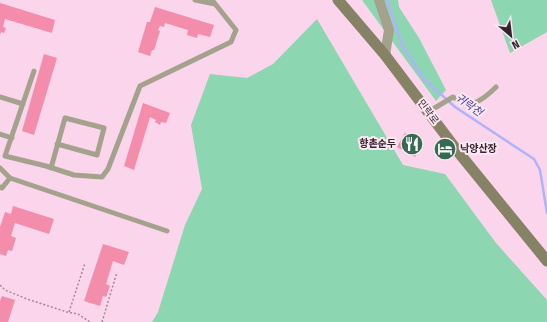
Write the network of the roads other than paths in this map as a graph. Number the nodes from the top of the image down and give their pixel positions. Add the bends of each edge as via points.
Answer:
1 (195, 0) edge
2 (338, 0) edge
3 (379, 0) edge
4 (213, 2) edge
5 (385, 55) junction
6 (34, 71) dead end
7 (496, 87) dead end
8 (0, 98) edge
9 (23, 104) junction
10 (428, 112) junction
11 (0, 134) edge
12 (12, 138) junction
13 (57, 144) junction
14 (0, 168) edge
15 (51, 168) junction
16 (10, 178) junction
17 (0, 187) edge
18 (167, 231) dead end
19 (547, 261) edge

1 - 4 lane
2 - 5 main road, 민락로
3 - 5 street via 389,30
4 - 15 lane via 236,30 231,42 140,86 108,170 102,177 74,175
5 - 10 main road, 민락로
6 - 9 lane
7 - 10 lane via 474,102 467,104 453,97
8 - 9 lane
9 - 12 lane
10 - 19 main road, 민락로
11 - 12 lane
12 - 15 lane via 5,156
13 - 13 lane via 65,118 104,128 97,155
13 - 15 lane
14 - 16 lane
16 - 17 lane via 2,188
16 - 18 lane

